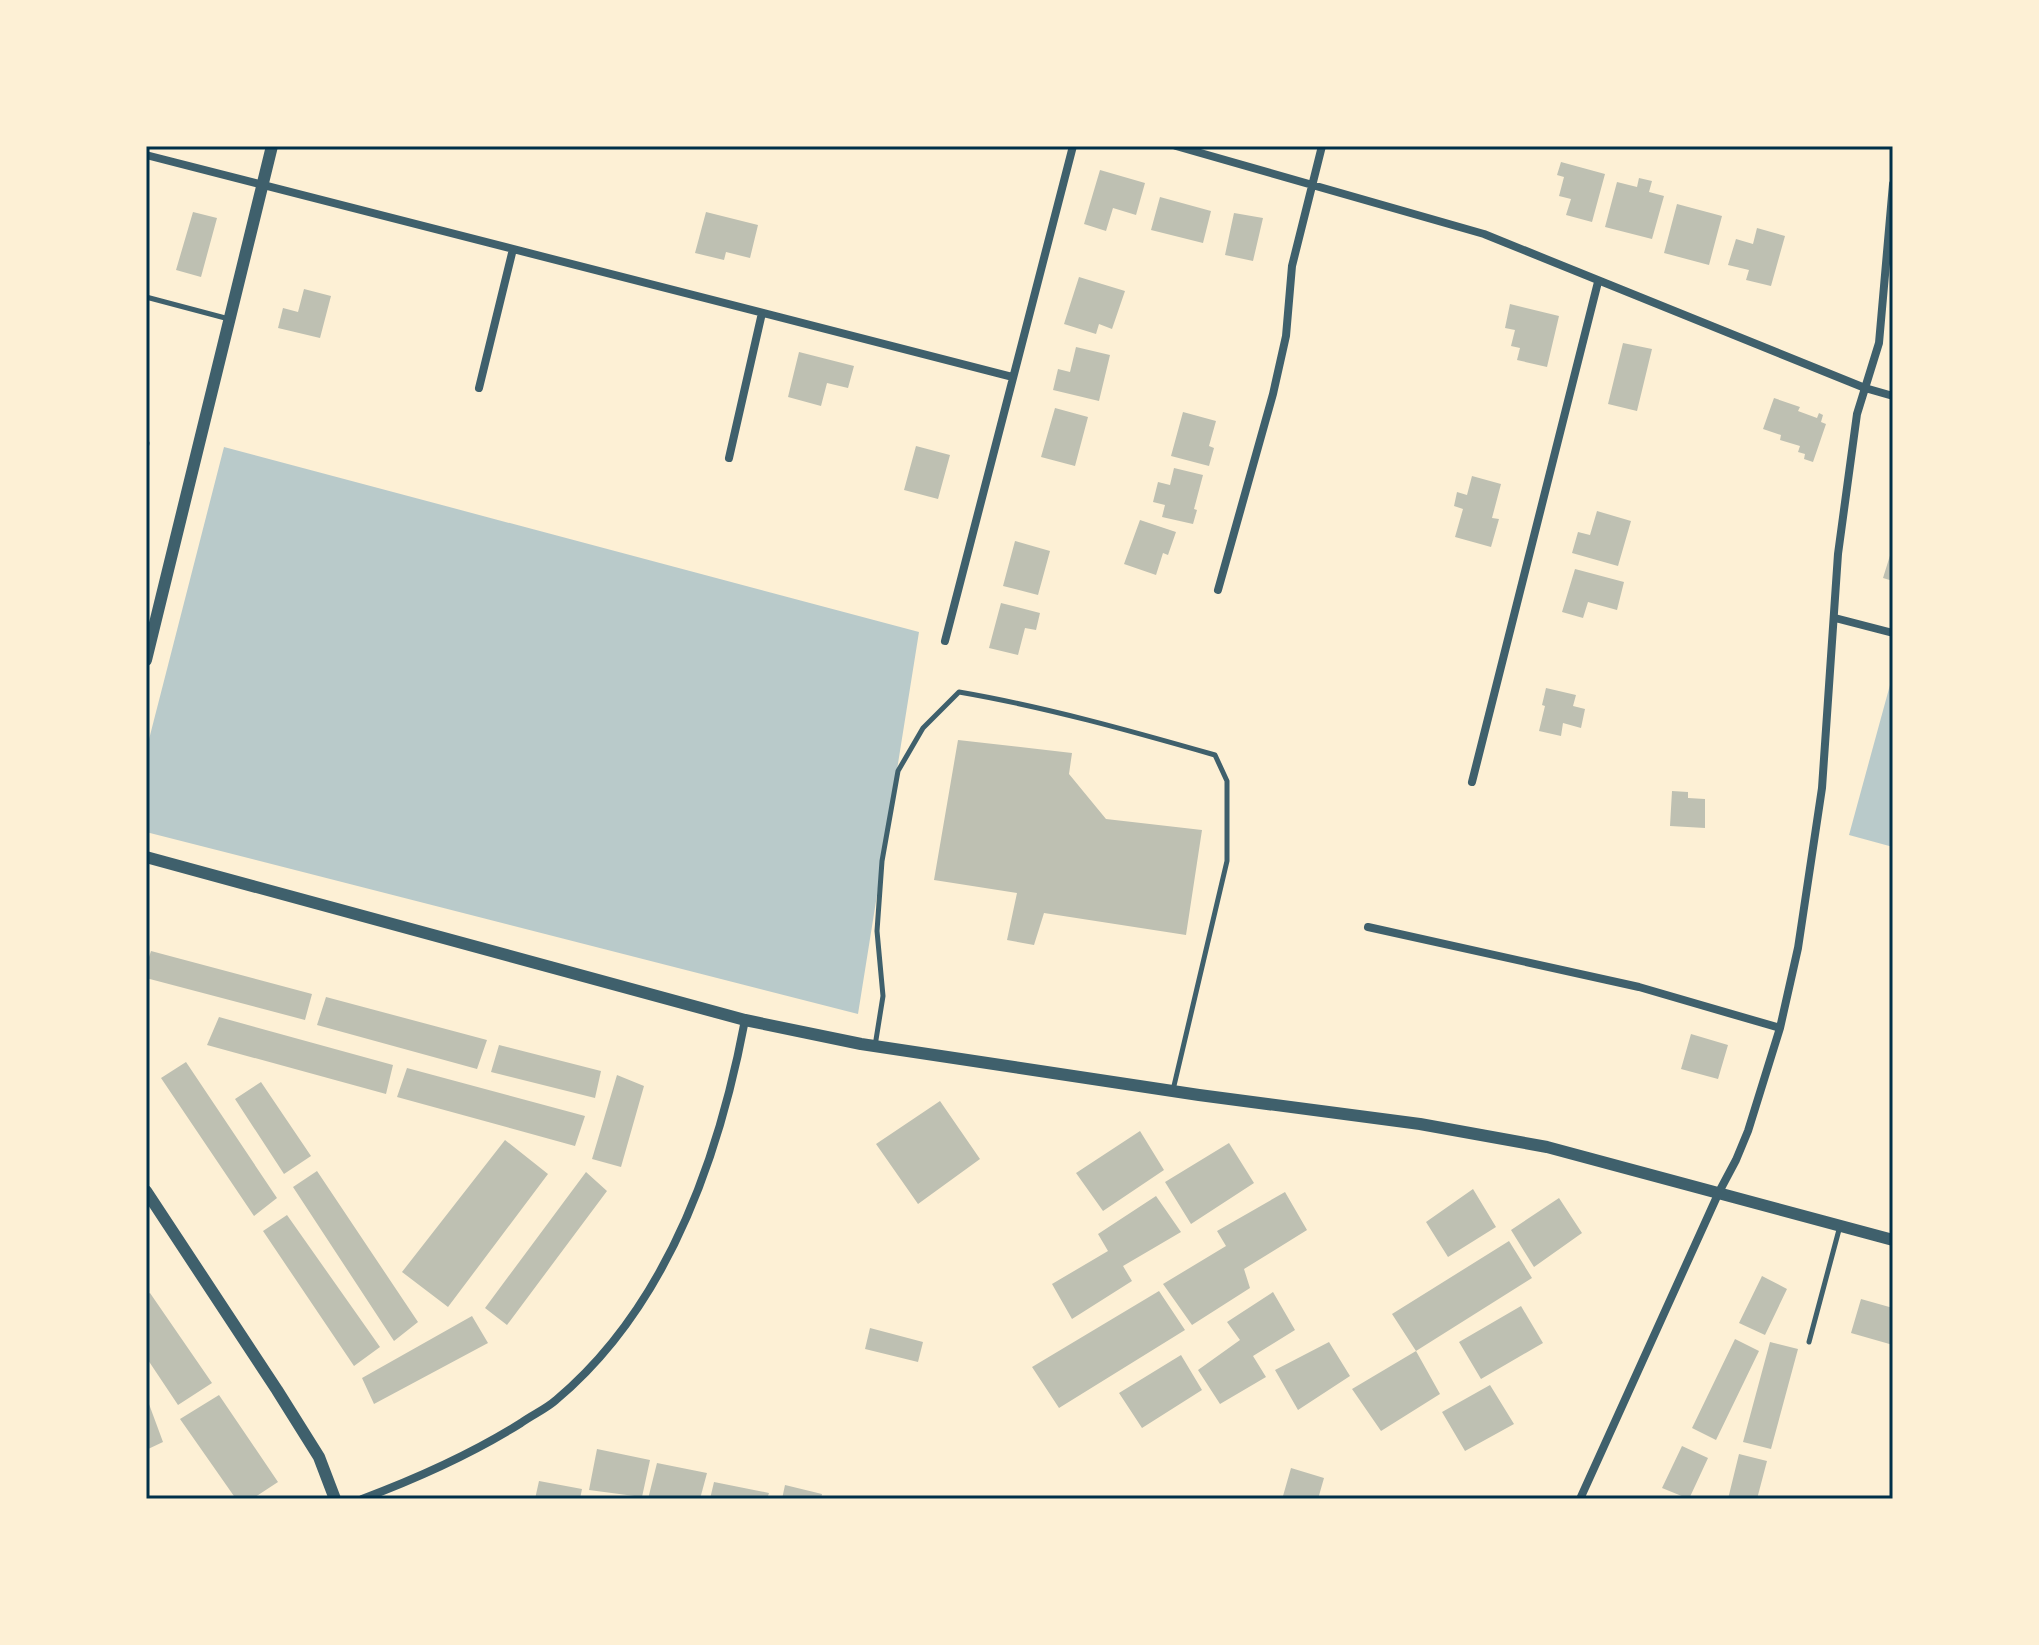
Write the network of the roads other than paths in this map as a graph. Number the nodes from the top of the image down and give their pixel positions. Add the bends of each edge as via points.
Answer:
1 (272, 146) edge
2 (1073, 146) edge
3 (1176, 146) edge
4 (1322, 146) edge
5 (146, 155) edge
6 (1312, 183) junction
7 (1893, 184) edge
8 (262, 185) junction
9 (513, 249) junction
10 (1598, 282) junction
11 (146, 297) edge
12 (762, 313) junction
13 (229, 319) junction
14 (1013, 377) junction
15 (479, 388) dead end
16 (1865, 388) junction
17 (1893, 396) edge
18 (729, 458) dead end
19 (1218, 590) dead end
20 (1835, 618) junction
21 (1893, 633) edge
22 (945, 641) dead end
23 (146, 660) edge
24 (1472, 782) dead end
25 (146, 857) edge
26 (1368, 927) dead end
27 (745, 1020) junction
28 (1780, 1028) junction
29 (875, 1046) junction
30 (1173, 1091) junction
31 (1719, 1192) junction
32 (147, 1193) edge
33 (1840, 1225) junction
34 (1893, 1240) edge
35 (1809, 1342) dead end
36 (335, 1499) edge
37 (362, 1499) edge
38 (1580, 1499) edge

1 - 8 street
2 - 14 street
3 - 6 street
4 - 6 street
5 - 8 street
6 - 10 street via 1484,234
6 - 19 street via 1292,266 1286,336 1273,394
7 - 16 street via 1879,343
8 - 9 street
8 - 13 street
9 - 12 street
9 - 15 street
10 - 16 street
10 - 24 street
11 - 13 lane
12 - 14 street
12 - 18 street
13 - 23 street
14 - 22 street
16 - 17 street
16 - 20 street via 1838,554
20 - 21 street
20 - 28 street via 1814,854
25 - 27 street
26 - 28 street via 1639,987
27 - 29 street
27 - 37 street via 698,1192 661,1271 624,1327 554,1402 486,1445
28 - 31 street via 1748,1131
29 - 30 street
29 - 30 lane via 883,996 877,931 882,861 898,771 923,728 959,692 1215,755 1227,781 1227,861
30 - 31 street via 1547,1147
31 - 33 street
31 - 38 street
32 - 36 street via 319,1457
33 - 34 street
33 - 35 lane

